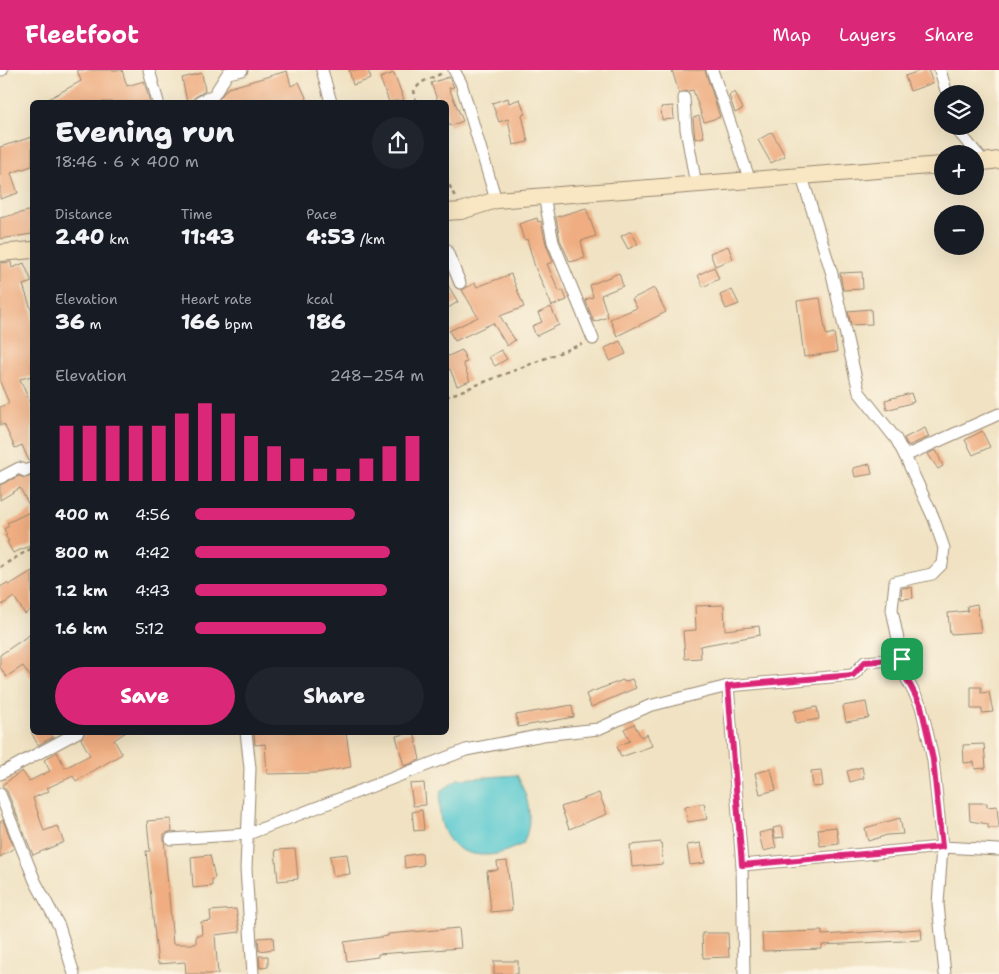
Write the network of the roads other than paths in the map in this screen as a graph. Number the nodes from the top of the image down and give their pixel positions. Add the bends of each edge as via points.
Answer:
1 (150, 70) edge
2 (242, 70) edge
3 (322, 70) edge
4 (454, 70) edge
5 (712, 70) edge
6 (940, 70) edge
7 (944, 85) edge
8 (684, 98) dead end
9 (158, 100) edge
10 (204, 100) edge
11 (331, 100) edge
12 (962, 135) edge
13 (986, 162) edge
14 (934, 166) edge
15 (802, 177) junction
16 (750, 182) junction
17 (696, 185) junction
18 (544, 196) junction
19 (496, 200) junction
20 (454, 212) edge
21 (30, 250) edge
22 (0, 253) edge
23 (449, 256) edge
24 (460, 283) dead end
25 (593, 339) road end
26 (999, 414) edge
27 (905, 456) junction
28 (30, 469) edge
29 (0, 478) edge
30 (902, 659) junction
31 (728, 686) junction
32 (72, 735) edge
33 (246, 735) edge
34 (0, 774) edge
35 (0, 794) edge
36 (248, 834) junction
37 (171, 839) dead end
38 (942, 847) junction
39 (999, 850) edge
40 (742, 865) junction
41 (74, 974) edge
42 (253, 974) edge
43 (744, 974) edge
44 (945, 974) edge

1 - 9 street
2 - 10 street via 228,72 214,95
3 - 11 street
4 - 19 street via 461,83
5 - 16 street
6 - 7 street
8 - 17 street
12 - 13 street
14 - 15 street
15 - 16 street
15 - 27 street via 832,274 859,392 896,439
16 - 17 street
17 - 18 street
18 - 19 street
18 - 25 street via 553,242
19 - 20 street
21 - 22 street
23 - 24 street
26 - 27 street
27 - 30 street via 944,548 942,564 932,574 894,582 892,610
28 - 29 street via 25,471 20,468
30 - 31 street via 865,662 853,675
30 - 38 street via 902,670 921,706 928,736
31 - 36 street via 648,706 598,729 543,735 466,750
31 - 40 street
32 - 34 street
33 - 36 street via 250,768
35 - 41 street via 35,881 58,926
36 - 37 street
36 - 42 street via 246,869
38 - 39 street
38 - 40 street
38 - 44 street via 938,904
40 - 43 street

